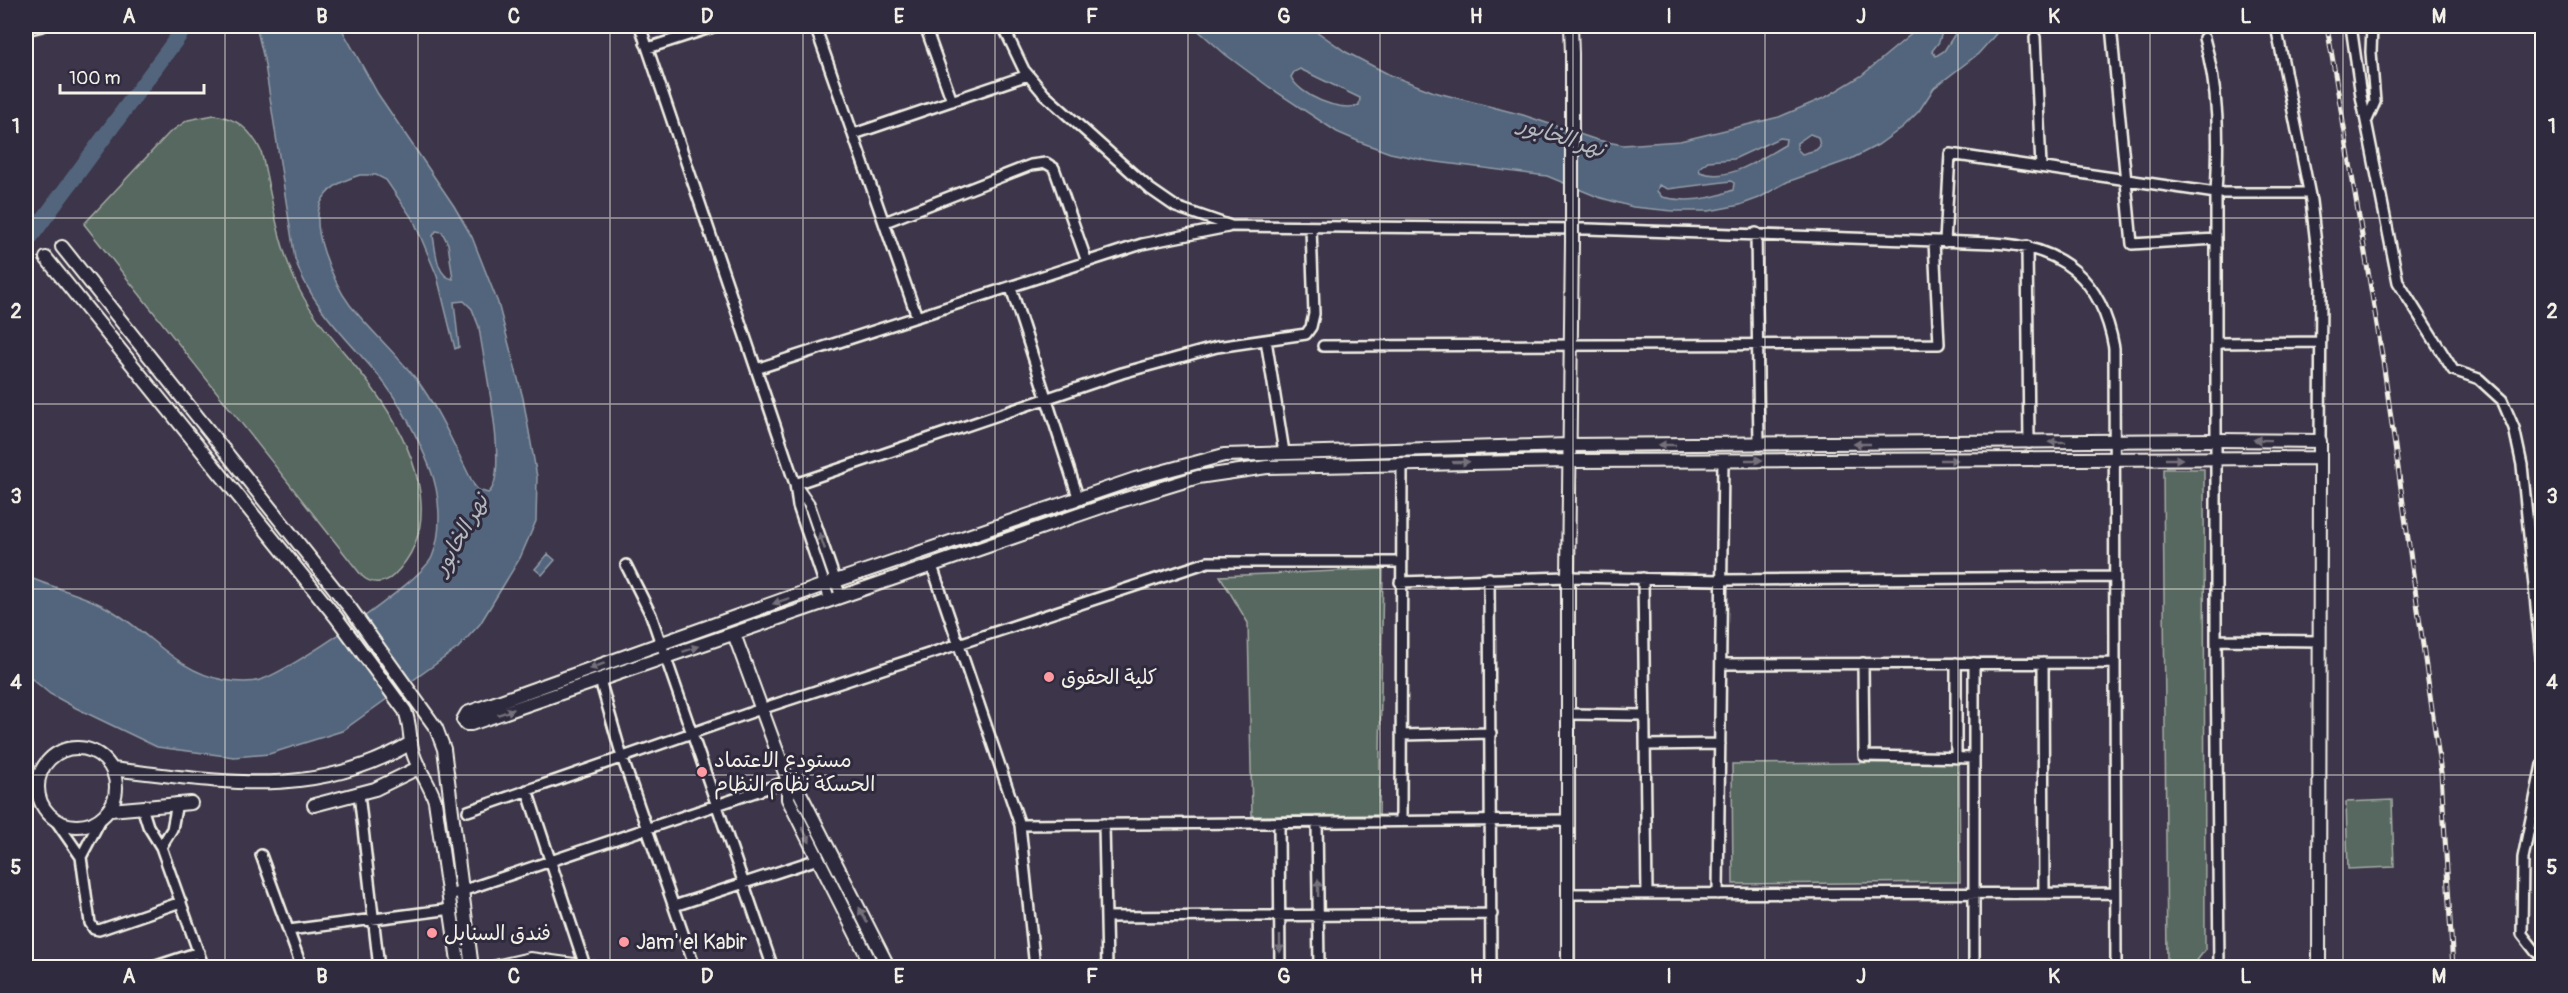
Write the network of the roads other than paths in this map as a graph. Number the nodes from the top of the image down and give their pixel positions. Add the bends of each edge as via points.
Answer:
1 (42, 26) edge
2 (635, 26) edge
3 (640, 26) edge
4 (716, 26) edge
5 (815, 26) edge
6 (925, 26) edge
7 (1003, 26) edge
8 (1571, 26) edge
9 (2111, 26) edge
10 (2276, 26) edge
11 (2351, 26) edge
12 (2372, 26) edge
13 (26, 30) edge
14 (2036, 37) dead end
15 (2205, 38) dead end
16 (648, 48) junction
17 (1028, 75) junction
18 (952, 101) junction
19 (2366, 120) junction
20 (854, 134) junction
21 (2040, 167) junction
22 (2128, 179) junction
23 (2216, 193) junction
24 (2309, 193) junction
25 (885, 222) junction
26 (1231, 226) junction
27 (1311, 228) junction
28 (1756, 233) junction
29 (2216, 239) junction
30 (1934, 241) junction
31 (1945, 242) junction
32 (2027, 246) junction
33 (62, 247) dead end
34 (46, 258) dead end
35 (1087, 262) junction
36 (1011, 288) junction
37 (917, 316) junction
38 (1266, 340) junction
39 (2320, 342) junction
40 (2217, 343) junction
41 (1323, 346) dead end
42 (1570, 346) junction
43 (1758, 346) junction
44 (756, 369) junction
45 (1046, 399) junction
46 (2217, 440) junction
47 (2116, 441) junction
48 (2320, 441) junction
49 (2029, 443) junction
50 (1569, 445) junction
51 (1758, 445) junction
52 (1403, 449) junction
53 (1284, 452) junction
54 (2320, 458) junction
55 (2115, 459) junction
56 (2217, 459) junction
57 (1723, 460) junction
58 (1570, 461) junction
59 (1402, 463) junction
60 (795, 484) junction
61 (1079, 500) junction
62 (1401, 562) junction
63 (626, 566) dead end
64 (932, 566) junction
65 (1568, 577) junction
66 (2114, 577) junction
67 (1490, 578) junction
68 (1644, 578) junction
69 (1722, 580) junction
70 (1400, 582) junction
71 (330, 583) junction
72 (830, 583) junction
73 (317, 594) junction
74 (835, 598) junction
75 (734, 634) junction
76 (2216, 640) junction
77 (2320, 641) junction
78 (661, 643) junction
79 (959, 644) junction
80 (666, 657) junction
81 (1863, 663) junction
82 (1956, 663) junction
83 (1974, 663) junction
84 (2043, 663) junction
85 (2114, 663) junction
86 (1721, 664) junction
87 (2542, 666) edge
88 (600, 680) junction
89 (761, 709) junction
90 (1569, 714) junction
91 (1645, 715) junction
92 (692, 733) junction
93 (1491, 733) junction
94 (1401, 735) junction
95 (411, 743) junction
96 (1720, 744) junction
97 (1645, 745) junction
98 (622, 758) junction
99 (1956, 758) junction
100 (1974, 758) junction
101 (2542, 765) edge
102 (420, 767) junction
103 (112, 769) junction
104 (788, 781) junction
105 (38, 789) junction
106 (527, 790) junction
107 (359, 794) junction
108 (26, 796) edge
109 (177, 803) junction
110 (191, 803) dead end
111 (314, 805) dead end
112 (717, 805) junction
113 (142, 807) junction
114 (468, 811) dead end
115 (105, 814) junction
116 (56, 820) junction
117 (1569, 820) junction
118 (1401, 821) junction
119 (1492, 821) junction
120 (1279, 822) junction
121 (1317, 822) junction
122 (1104, 824) junction
123 (1020, 825) junction
124 (647, 829) junction
125 (161, 847) junction
126 (261, 855) dead end
127 (81, 857) junction
128 (818, 859) junction
129 (551, 862) junction
130 (744, 884) junction
131 (456, 893) junction
132 (1974, 893) junction
133 (2044, 893) junction
134 (2115, 893) junction
135 (1569, 894) junction
136 (1647, 894) junction
137 (1719, 894) junction
138 (181, 902) junction
139 (674, 906) junction
140 (452, 909) junction
141 (1492, 914) junction
142 (1280, 915) junction
143 (1318, 915) junction
144 (1106, 917) junction
145 (374, 919) junction
146 (289, 930) junction
147 (199, 952) junction
148 (2542, 954) edge
149 (530, 963) edge
150 (591, 967) edge
151 (150, 968) edge
152 (204, 968) edge
153 (302, 968) edge
154 (379, 968) edge
155 (459, 968) edge
156 (472, 968) edge
157 (491, 968) edge
158 (695, 968) edge
159 (773, 968) edge
160 (873, 968) edge
161 (889, 968) edge
162 (1035, 968) edge
163 (1107, 968) edge
164 (1280, 968) edge
165 (1319, 968) edge
166 (1491, 968) edge
167 (1568, 968) edge
168 (1974, 968) edge
169 (2116, 968) edge
170 (2219, 968) edge
171 (2319, 968) edge

1 - 13 street
2 - 16 street
3 - 16 street
4 - 16 street
5 - 20 street
6 - 18 street
7 - 17 street
8 - 42 street, bridge
9 - 22 street
10 - 24 street
11 - 19 street
12 - 19 street via 2375,102
14 - 21 street
15 - 23 street via 2217,103
16 - 44 street
17 - 18 street
17 - 26 street via 1044,94 1163,198 1195,216
18 - 20 street
19 - 87 street via 2398,282 2453,370 2478,379 2502,400 2514,428 2522,465
20 - 25 street
21 - 22 street
21 - 31 street via 1950,154
22 - 23 street
22 - 29 street via 2132,244
23 - 24 street
23 - 29 street
24 - 39 street via 2321,287
25 - 35 street via 1031,165 1047,163 1054,168
25 - 37 street
26 - 27 street
26 - 35 street via 1163,238
27 - 28 street
27 - 38 street via 1311,327 1297,338
28 - 30 street
28 - 43 street
29 - 40 street
30 - 31 street
30 - 43 street via 1939,344
31 - 32 street
32 - 47 street via 2069,265 2091,287 2106,316 2114,348
32 - 49 street
33 - 71 street
34 - 73 street
35 - 36 street
36 - 37 street
36 - 45 street
37 - 44 street
38 - 45 street via 1192,354
38 - 53 street
39 - 40 street
39 - 48 street
40 - 46 street
41 - 42 street
42 - 43 street
42 - 50 street
43 - 51 street
44 - 60 street
45 - 60 street
45 - 61 street
46 - 47 street
48 -> 46 street
46 - 56 street
47 -> 49 street
47 - 55 street
48 - 54 street
49 -> 51 street
51 -> 50 street
50 - 52 street
50 - 58 street
52 - 53 street
52 - 59 street
53 - 61 street via 1200,460
54 - 56 street
54 - 77 street
55 -> 56 street
57 -> 55 street
55 - 66 street
56 - 76 street
57 - 58 street
57 - 69 street
59 -> 58 street
58 - 65 street
59 - 62 street
59 - 64 street via 1267,467 1198,477
60 - 72 street via 809,504
61 - 72 street
62 - 70 street
62 - 79 street via 1208,562
63 - 78 street
64 - 74 street
64 - 79 street
65 - 67 street
65 - 68 street
65 - 90 street
66 - 69 street
66 - 85 street
67 - 70 street
67 - 93 street
68 - 69 street
68 - 91 street
69 - 86 street
70 - 94 street
71 - 73 street
71 - 131 street via 436,728 444,749
72 - 74 street
72 -> 78 street
73 - 95 street via 400,704 410,724
74 - 75 street
80 -> 75 street
75 - 89 street
76 - 77 street
76 - 170 street
77 - 171 street
78 - 80 street
78 -> 88 street via 467,713 463,720 471,724
79 - 89 street
79 - 123 street
80 - 88 street
80 - 92 street
81 - 82 street
81 - 86 street
81 - 99 street via 1864,756
82 - 83 street
82 - 99 street
83 - 84 street
83 - 100 street
84 - 85 street
84 - 133 street
85 - 134 street
86 - 96 street
88 - 98 street
89 - 92 street
89 - 104 street
90 - 91 street
90 - 117 street
91 - 97 street
92 - 98 street
92 - 112 street
93 - 94 street
93 - 119 street
94 - 118 street
95 - 102 street
95 - 103 street via 364,766 284,783 238,783
96 - 97 street
96 - 137 street
97 - 136 street
98 - 106 street
98 - 124 street
99 - 100 street
100 - 132 street
101 - 148 street via 2523,858 2522,934
102 - 107 street
102 - 131 street via 435,801
103 - 105 street via 105,759 84,749 62,751 44,766
103 - 115 street via 117,790
104 - 112 street
104 -> 128 street via 788,799
161 -> 104 street via 800,793
105 - 108 street
105 - 116 street via 42,805
106 - 114 street
106 - 129 street
107 - 111 street
107 - 145 street
109 - 110 street
109 - 113 street
109 - 125 street via 172,829
112 - 124 street
112 - 130 street
113 - 115 street
113 - 125 street
115 - 116 street via 79,827
115 - 127 street
116 - 127 street
117 - 119 street
117 - 135 street
118 - 119 street
118 - 121 street
119 - 141 street
120 - 121 street
120 - 122 street
120 - 142 street
143 -> 121 street
122 - 123 street
122 - 144 street
123 - 162 street
124 - 129 street
124 - 139 street
125 - 138 street
126 - 146 street
127 - 138 street via 94,929
128 - 130 street
128 - 160 street
129 - 131 street
129 - 150 street
130 - 139 street
130 - 159 street
131 - 140 street
131 - 156 street
132 - 133 street
132 - 137 street
132 - 168 street
133 - 134 street
134 - 169 street
135 - 136 street
135 - 167 street
136 - 137 street
138 - 147 street
139 - 158 street
140 - 145 street
140 - 155 street
141 - 143 street
141 - 166 street
142 - 143 street
142 - 144 street
142 -> 164 street
143 - 165 street
144 - 163 street
145 - 146 street
145 - 154 street
146 - 153 street
147 - 151 street
147 - 152 street
149 - 150 street
149 - 157 street

